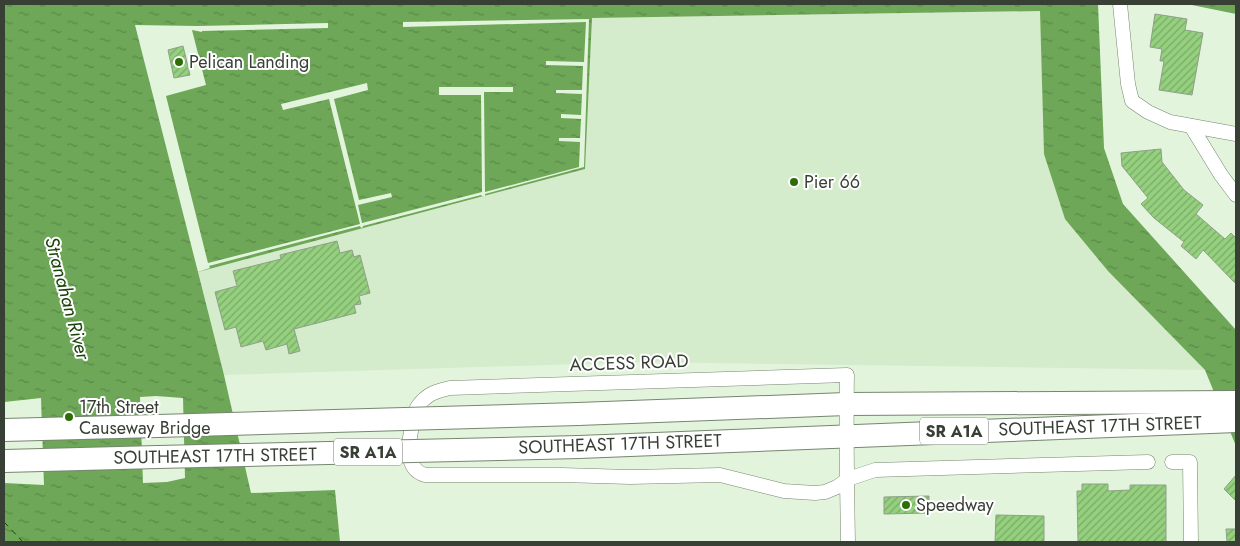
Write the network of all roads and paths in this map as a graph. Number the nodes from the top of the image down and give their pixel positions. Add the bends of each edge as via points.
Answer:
1 (1121, 9) edge
2 (1191, 126) junction
3 (1236, 134) edge
4 (1236, 196) edge
5 (846, 404) junction
6 (1227, 412) edge
7 (4, 430) edge
8 (846, 435) junction
9 (4, 461) edge
10 (1148, 462) dead end
11 (1172, 462) dead end
12 (848, 479) junction
13 (848, 542) edge
14 (1191, 542) edge

1 - 2 street via 1132,101 1170,122
2 - 3 street
2 - 4 street
5 - 6 main road, SOUTHEAST 17TH STREET / SR A1A
5 - 7 main road, SOUTHEAST 17TH STREET / SR A1A, bridge
5 - 8 street
5 - 12 street, ACCESS ROAD via 847,375 450,388 431,393 416,408 409,457 415,470 425,475 720,475 784,491 815,493 831,489
6 - 8 main road, SOUTHEAST 17TH STREET / SR A1A
8 - 9 main road, SOUTHEAST 17TH STREET / SR A1A, bridge via 579,447
8 - 12 street
10 - 12 street via 875,470
11 - 14 street via 1190,462
12 - 13 street

